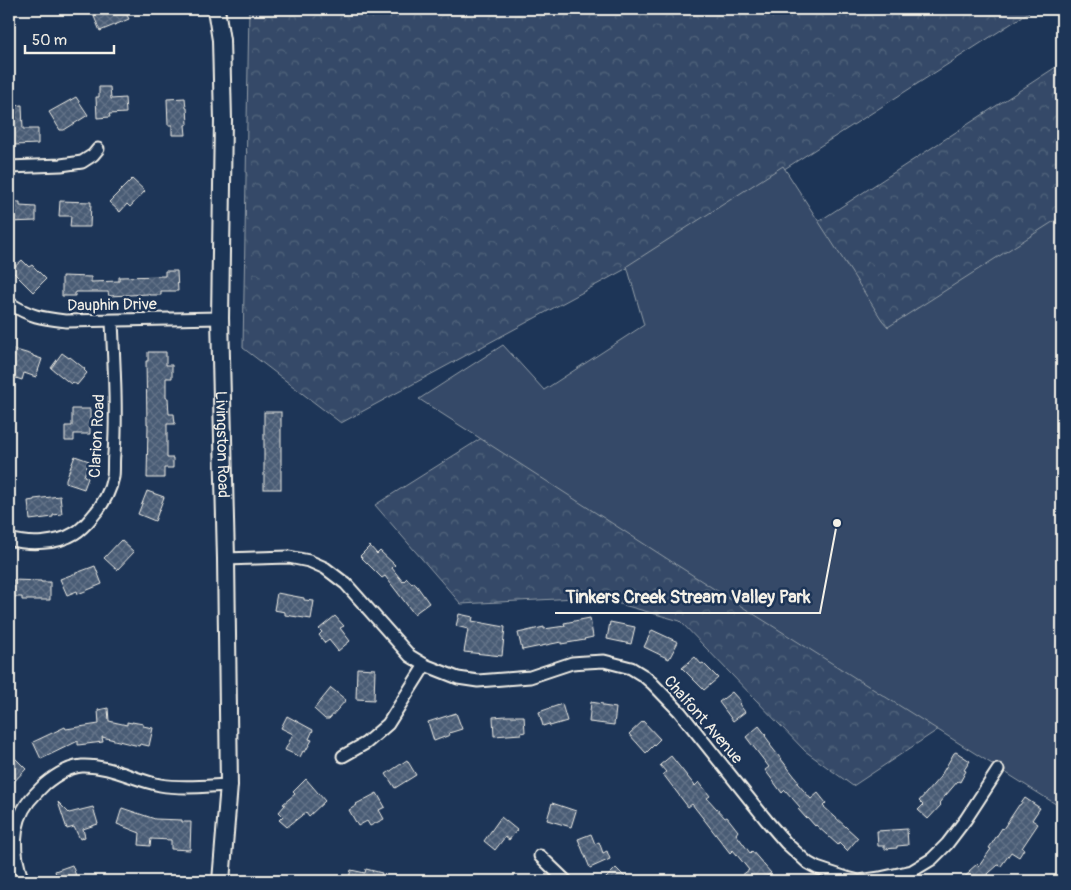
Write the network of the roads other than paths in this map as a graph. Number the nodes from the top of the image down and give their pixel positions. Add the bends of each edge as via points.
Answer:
1 (216, 9) edge
2 (98, 149) dead end
3 (9, 166) edge
4 (9, 303) edge
5 (220, 318) junction
6 (112, 321) junction
7 (9, 539) edge
8 (226, 559) junction
9 (425, 665) junction
10 (343, 756) dead end
11 (998, 770) dead end
12 (229, 785) junction
13 (540, 856) dead end
14 (847, 880) edge
15 (24, 881) edge
16 (221, 881) edge
17 (566, 881) edge

1 - 5 main road, Livingston Road via 221,40 223,120
2 - 3 street via 82,162
4 - 6 street, Dauphin Drive via 42,319
5 - 6 street, Dauphin Drive
5 - 8 main road, Livingston Road
6 - 7 street, Clarion Road via 115,436 113,476 106,498 83,527 61,539 23,542
8 - 9 street, Chalfont Avenue via 290,557 325,568 346,584 410,656
8 - 12 main road, Livingston Road
9 - 10 street via 388,724 366,743
9 - 14 street, Chalfont Avenue via 458,678 478,681 530,677 572,663 604,661 631,668 652,683 680,712 786,843 808,863
11 - 14 street, Chalfont Avenue via 966,819 932,859 912,870 880,878
12 - 15 street via 163,785 107,768 80,766 69,769 52,778 37,792 20,817 15,841
12 - 16 main road, Livingston Road
13 - 17 street

